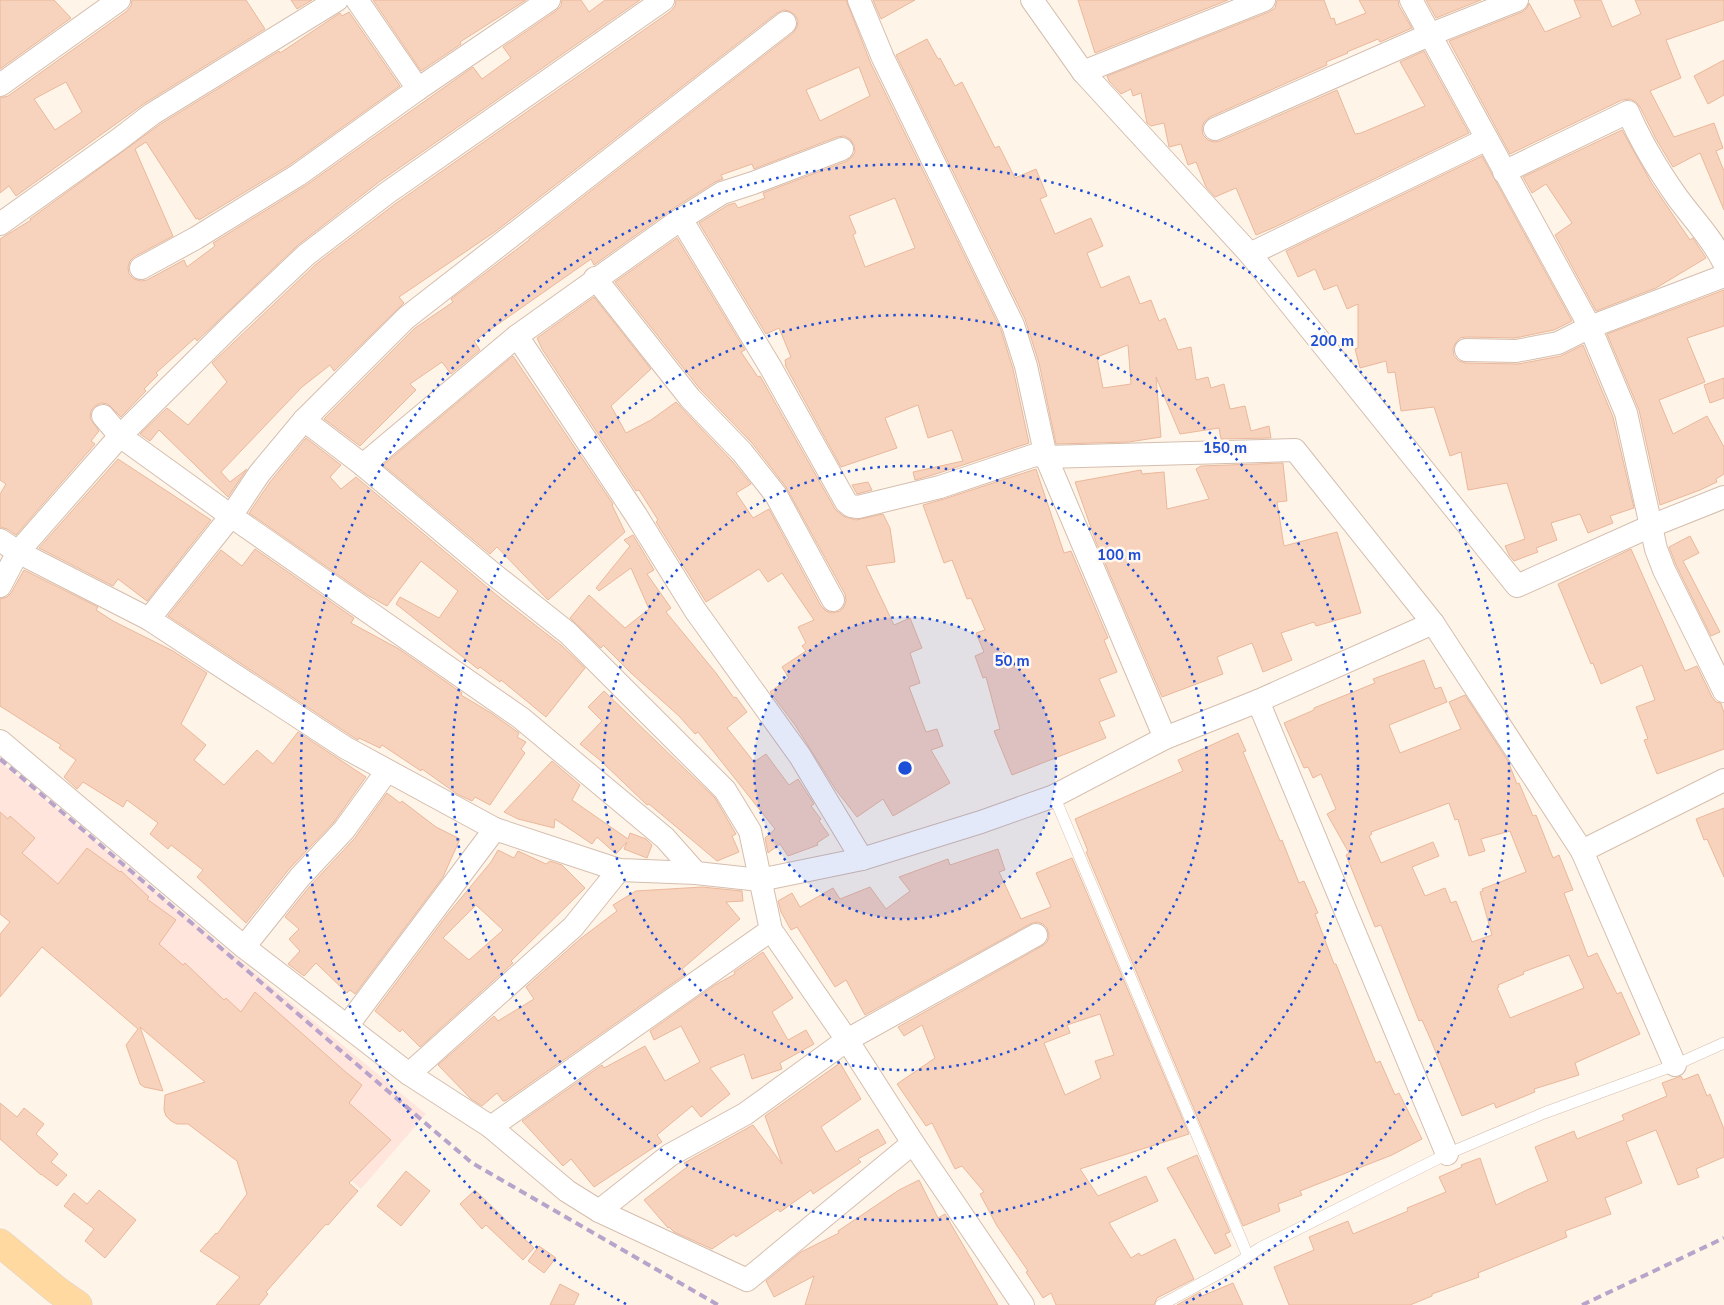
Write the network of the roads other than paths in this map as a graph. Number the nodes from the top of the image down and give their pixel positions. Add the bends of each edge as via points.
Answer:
1 (119, 0) edge
2 (337, 0) edge
3 (358, 0) edge
4 (549, 0) edge
5 (663, 0) edge
6 (858, 0) edge
7 (1032, 0) edge
8 (1264, 0) edge
9 (1411, 0) edge
10 (1517, 0) edge
11 (785, 23) dead end
12 (1429, 34) junction
13 (1083, 72) junction
14 (0, 85) edge
15 (418, 89) junction
16 (1215, 130) dead end
17 (1487, 139) junction
18 (842, 149) dead end
19 (1504, 172) junction
20 (680, 219) junction
21 (0, 224) edge
22 (1722, 253) edge
23 (1250, 254) junction
24 (141, 268) dead end
25 (1724, 276) edge
26 (595, 278) junction
27 (1590, 327) junction
28 (517, 336) junction
29 (1466, 350) dead end
30 (103, 416) dead end
31 (304, 420) junction
32 (120, 436) junction
33 (1046, 457) junction
34 (363, 465) junction
35 (1724, 497) edge
36 (231, 516) junction
37 (1651, 526) junction
38 (9, 546) edge
39 (0, 586) edge
40 (833, 600) dead end
41 (149, 619) junction
42 (1433, 623) junction
43 (1724, 691) edge
44 (1258, 701) junction
45 (1165, 738) junction
46 (0, 741) edge
47 (387, 770) junction
48 (1724, 780) edge
49 (1054, 796) junction
50 (495, 829) junction
51 (1582, 851) junction
52 (862, 859) junction
53 (619, 870) junction
54 (696, 873) junction
55 (760, 880) junction
56 (771, 930) junction
57 (1036, 935) dead end
58 (244, 947) junction
59 (346, 1026) junction
60 (847, 1040) junction
61 (1724, 1043) edge
62 (1675, 1065) junction
63 (409, 1074) junction
64 (491, 1127) junction
65 (912, 1143) junction
66 (1447, 1154) junction
67 (600, 1211) junction
68 (0, 1243) edge
69 (1248, 1256) junction
70 (78, 1305) edge
71 (1023, 1305) edge
72 (1161, 1305) edge

1 - 14 street
2 - 21 street via 152,114
3 - 15 street
4 - 15 street
5 - 32 street via 387,193 306,256
6 - 33 street via 1013,325 1026,366
7 - 13 street
8 - 13 street
9 - 12 street
10 - 12 street
11 - 31 street via 406,318
12 - 16 street
12 - 17 street
13 - 23 street
15 - 24 street via 298,175
17 - 19 street
17 - 23 street
18 - 20 street via 722,192
19 - 22 street via 1628,112 1638,137 1676,195
19 - 27 street
20 - 26 street
20 - 33 street via 850,506 906,496 1035,455
23 - 37 street via 1517,586
25 - 27 street
26 - 28 street
26 - 40 street via 690,398 742,452 776,495
27 - 29 street via 1558,343 1533,348
27 - 37 street via 1626,413
28 - 34 street
28 - 52 street via 695,610 800,756
30 - 32 street
31 - 34 street
31 - 36 street via 259,474
32 - 36 street
32 - 38 street
33 - 42 street via 1295,450
33 - 45 street
34 - 55 street via 568,633 725,790 750,831
35 - 37 street
36 - 41 street
36 - 54 street via 521,718 665,838
37 - 43 street via 1664,570
38 - 39 street
38 - 41 street
41 - 47 street via 346,748
42 - 44 street
42 - 51 street
44 - 45 street
44 - 66 street
45 - 49 street
46 - 58 street
47 - 50 street
47 - 58 street via 344,830 300,877
48 - 51 street
49 - 52 street
49 - 69 lane
50 - 53 street
50 - 59 street
51 - 62 street
52 - 55 street
53 - 54 street
53 - 63 street via 573,927
54 - 55 street
55 - 56 street
56 - 60 street
56 - 64 street
57 - 60 street
58 - 59 street
59 - 63 street
60 - 65 street
60 - 67 street via 745,1114 670,1155
61 - 62 lane
62 - 66 lane via 1544,1113
63 - 64 street
64 - 67 street via 567,1191
65 - 67 street via 747,1280
65 - 71 street
66 - 69 lane
68 - 70 main road
69 - 72 lane

